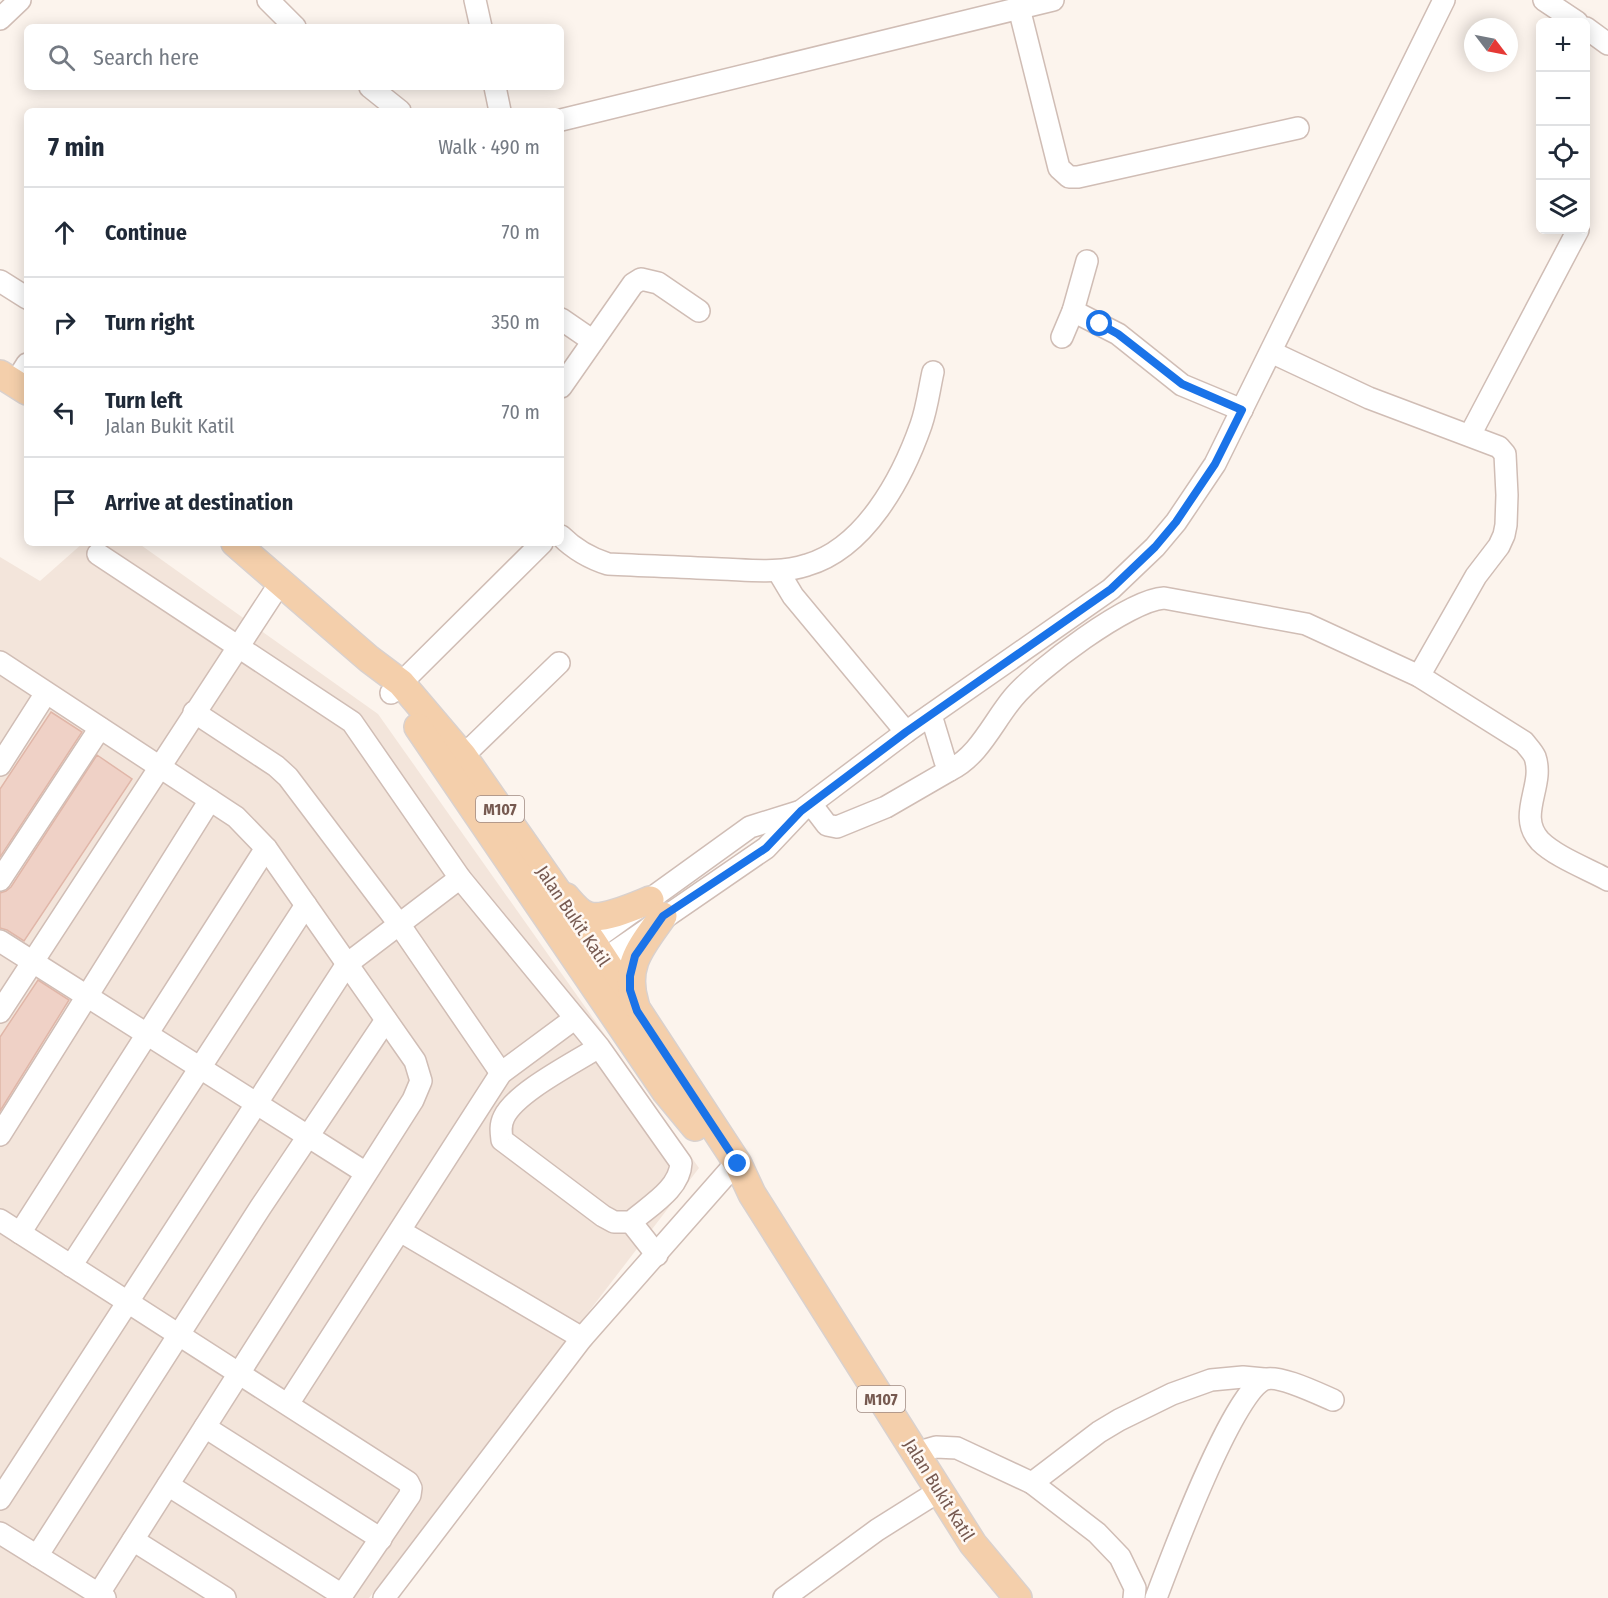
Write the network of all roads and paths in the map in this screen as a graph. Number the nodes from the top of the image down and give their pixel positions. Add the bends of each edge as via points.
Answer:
1 (20, 0) edge
2 (268, 0) edge
3 (476, 0) edge
4 (1053, 0) edge
5 (1444, 0) edge
6 (1544, 0) edge
7 (1019, 8) junction
8 (1571, 18) edge
9 (0, 19) edge
10 (292, 24) edge
11 (480, 24) edge
12 (1590, 31) edge
13 (1608, 44) edge
14 (374, 90) edge
15 (496, 90) edge
16 (396, 108) edge
17 (499, 108) edge
18 (564, 119) edge
19 (1298, 128) dead end
20 (1576, 234) edge
21 (1087, 261) dead end
22 (1, 284) edge
23 (24, 296) edge
24 (699, 311) dead end
25 (1073, 311) junction
26 (564, 321) edge
27 (1062, 338) dead end
28 (593, 341) junction
29 (1271, 352) junction
30 (933, 372) dead end
31 (564, 383) edge
32 (1242, 410) junction
33 (1470, 435) junction
34 (564, 539) edge
35 (238, 546) edge
36 (539, 546) edge
37 (98, 554) dead end
38 (778, 571) junction
39 (280, 583) junction
40 (238, 647) junction
41 (0, 662) edge
42 (559, 663) dead end
43 (1419, 676) junction
44 (396, 688) junction
45 (46, 693) junction
46 (194, 712) junction
47 (931, 715) junction
48 (100, 728) junction
49 (906, 732) junction
50 (463, 756) junction
51 (0, 765) edge
52 (159, 767) junction
53 (950, 770) junction
54 (210, 800) junction
55 (806, 808) junction
56 (266, 848) junction
57 (540, 867) junction
58 (460, 878) junction
59 (0, 880) edge
60 (1608, 880) edge
61 (306, 905) junction
62 (656, 908) junction
63 (399, 924) junction
64 (554, 927) junction
65 (0, 941) edge
66 (595, 952) junction
67 (33, 962) junction
68 (347, 964) junction
69 (87, 996) junction
70 (605, 1002) junction
71 (637, 1011) junction
72 (0, 1012) edge
73 (574, 1019) junction
74 (386, 1020) junction
75 (147, 1034) junction
76 (599, 1047) junction
77 (200, 1067) junction
78 (501, 1073) junction
79 (256, 1104) junction
80 (0, 1135) edge
81 (307, 1136) junction
82 (734, 1167) junction
83 (366, 1173) junction
84 (0, 1220) edge
85 (631, 1222) junction
86 (400, 1231) junction
87 (20, 1233) junction
88 (657, 1255) junction
89 (71, 1266) junction
90 (128, 1302) junction
91 (179, 1335) junction
92 (582, 1338) junction
93 (239, 1373) junction
94 (1264, 1379) junction
95 (1333, 1400) dead end
96 (288, 1404) junction
97 (205, 1427) junction
98 (915, 1453) junction
99 (1032, 1483) junction
100 (168, 1485) junction
101 (939, 1491) junction
102 (0, 1499) edge
103 (0, 1533) edge
104 (381, 1539) junction
105 (133, 1540) junction
106 (37, 1557) junction
107 (341, 1596) edge
108 (100, 1597) edge
109 (225, 1598) edge
110 (384, 1598) edge
111 (784, 1598) edge
112 (1018, 1598) edge
113 (1134, 1598) edge
114 (1156, 1598) edge

1 - 9 street
2 - 10 street
3 - 11 street
4 - 7 street
5 - 29 street
6 - 8 street
7 - 18 street
7 - 19 street via 1059,168 1069,177
12 - 13 street
14 - 16 street
15 - 17 street
20 - 33 street
21 - 25 street
22 - 23 street
24 - 28 street via 658,284 641,279 633,284
25 - 27 street
25 - 32 street via 1118,334 1182,384
26 - 28 street
28 - 31 street
29 - 32 street
29 - 33 street via 1369,398
30 - 38 street via 922,423 907,461 862,529 835,554 807,566
32 - 47 street via 1195,496 1130,572
33 - 43 street via 1499,447 1505,463 1507,516 1499,546 1476,576
34 - 38 street via 588,557 608,564
35 - 39 main road, Jalan Bukit Katil / M107
36 - 44 street
37 - 40 street
38 - 49 street via 793,596
39 - 40 street
39 - 44 main road, Jalan Bukit Katil / M107 via 369,659
40 - 46 street
40 - 58 street via 352,722
41 - 45 street
42 - 50 street
43 - 53 street via 1306,624 1155,599 1083,639 1030,680 998,716 969,758
43 - 60 street via 1524,742 1535,757 1537,778 1529,811 1530,827 1540,841 1556,852
44 - 50 main road, Jalan Bukit Katil / M107
44 - 64 main road, Jalan Bukit Katil / M107
45 - 48 street
45 - 51 street
46 - 52 street
46 - 63 street via 288,777
47 - 49 street
47 - 53 street
48 - 52 street
48 - 59 street
49 - 55 street
50 - 57 main road, Jalan Bukit Katil / M107
52 - 54 street
52 - 67 street
53 - 55 street via 886,807 837,827 827,825
54 - 56 street via 236,817
54 - 69 street
55 - 62 street via 766,848
56 - 61 street
56 - 75 street
57 - 62 main road via 574,906 589,916
57 - 66 main road, Jalan Bukit Katil / M107
58 - 63 street
58 - 73 street
61 - 68 street
61 - 77 street
62 - 66 street
62 - 71 main road via 630,976
63 - 68 street
63 - 78 street
64 - 66 main road
64 - 70 main road, Jalan Bukit Katil / M107
65 - 67 street
66 - 70 main road
66 - 71 main road, Jalan Bukit Katil / M107
67 - 69 street
67 - 72 street
68 - 74 street
68 - 79 street
69 - 75 street
69 - 80 street
70 - 82 main road, Jalan Bukit Katil / M107 via 666,1092
71 - 82 main road, Jalan Bukit Katil / M107
73 - 76 street
73 - 78 street
74 - 81 street
74 - 83 street via 416,1061 421,1081
75 - 77 street
75 - 87 street
76 - 85 street via 681,1163 671,1188
76 - 85 street via 518,1098 503,1119 502,1140 603,1216 615,1222
77 - 79 street
77 - 89 street
78 - 86 street
79 - 81 street
79 - 90 street
81 - 83 street
81 - 91 street
82 - 88 street
82 - 98 main road, Jalan Bukit Katil / M107
83 - 93 street
84 - 87 street
85 - 88 street
86 - 92 street
86 - 96 street
87 - 89 street
88 - 92 street
89 - 90 street
90 - 91 street
90 - 102 street
91 - 93 street
91 - 106 street
92 - 110 street
93 - 96 street
93 - 97 street
94 - 95 street via 1275,1379
94 - 99 street via 1219,1379 1172,1394 1099,1432
94 - 114 street via 1244,1400 1212,1460
96 - 104 street via 408,1482 410,1495
97 - 100 street
97 - 104 street
98 - 99 street via 936,1447 957,1448
98 - 101 main road, Jalan Bukit Katil / M107
99 - 113 street via 1097,1533 1120,1557 1135,1588
100 - 105 street
100 - 107 street
101 - 111 street via 877,1530
101 - 112 main road, Jalan Bukit Katil / M107 via 973,1544
103 - 106 street
104 - 107 street
105 - 108 street
105 - 109 street
106 - 108 street

